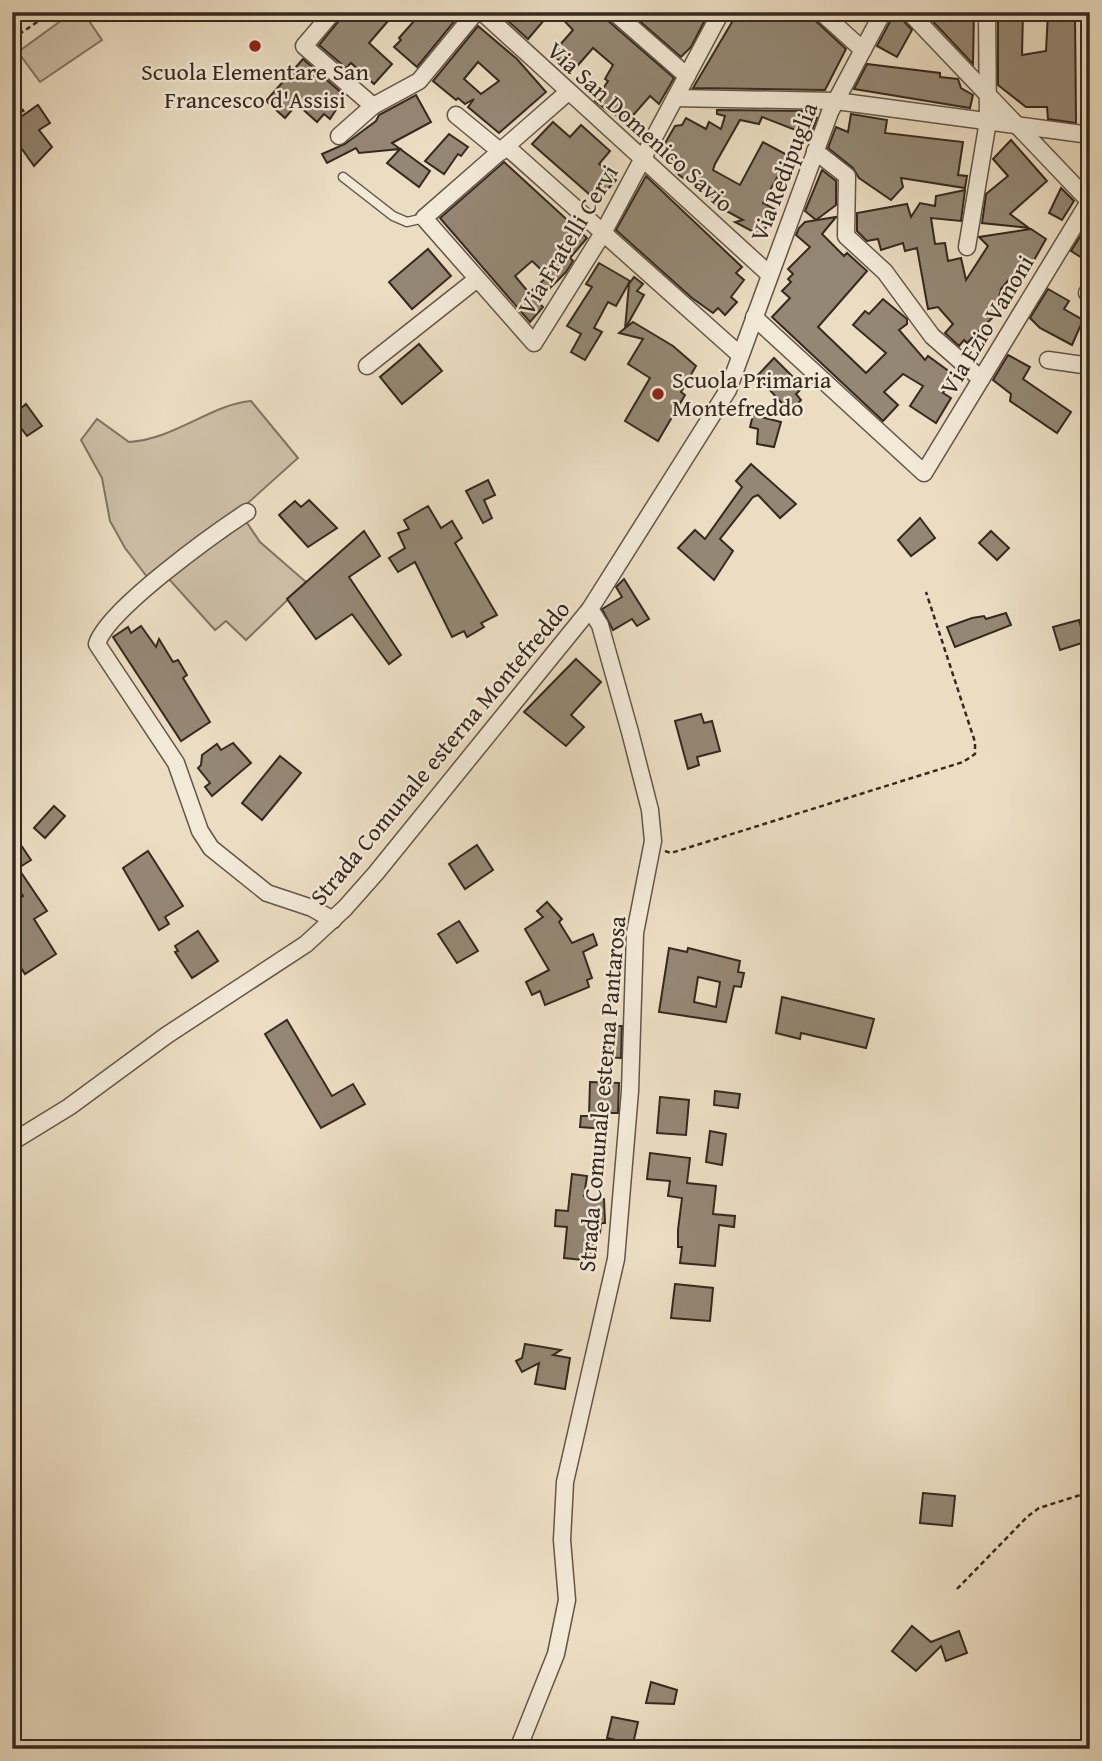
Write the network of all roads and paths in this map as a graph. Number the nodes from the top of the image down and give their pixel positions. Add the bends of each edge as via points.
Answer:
1 (52, 12) edge
2 (333, 12) edge
3 (476, 12) edge
4 (482, 12) edge
5 (614, 12) edge
6 (821, 12) edge
7 (883, 12) edge
8 (909, 12) edge
9 (988, 12) edge
10 (717, 14) edge
11 (12, 39) edge
12 (863, 50) junction
13 (687, 76) junction
14 (568, 92) junction
15 (988, 93) junction
16 (13, 98) edge
17 (675, 98) junction
18 (836, 101) junction
19 (373, 106) junction
20 (24, 112) dead end
21 (456, 115) dead end
22 (989, 121) junction
23 (1018, 125) junction
24 (1090, 135) edge
25 (339, 136) dead end
26 (504, 150) junction
27 (815, 152) junction
28 (642, 160) junction
29 (343, 177) dead end
30 (1090, 201) edge
31 (424, 218) junction
32 (603, 233) junction
33 (967, 247) dead end
34 (769, 274) junction
35 (477, 279) junction
36 (754, 317) junction
37 (740, 355) junction
38 (1048, 360) dead end
39 (367, 366) dead end
40 (1090, 366) edge
41 (981, 379) junction
42 (247, 512) dead end
43 (926, 592) dead end
44 (590, 609) junction
45 (652, 848) junction
46 (332, 920) junction
47 (12, 1142) edge
48 (1090, 1492) edge
49 (957, 1589) dead end
50 (518, 1749) edge

1 - 11 path
2 - 19 street via 303,46
3 - 19 street via 419,81
4 - 14 street, Via San Domenico Savio
5 - 13 street
6 - 12 street
7 - 12 street, Via Redipuglia
8 - 15 street
9 - 15 street
10 - 13 street, Via Fratelli Cervi
12 - 18 street, Via Redipuglia
13 - 17 street, Via Fratelli Cervi
14 - 26 street
14 - 28 street, Via San Domenico Savio
15 - 22 street
15 - 23 street
16 - 20 path
17 - 18 street
17 - 28 street, Via Fratelli Cervi
18 - 22 street
18 - 27 street, Via Redipuglia
19 - 25 street
21 - 26 street
22 - 23 street
22 - 33 street
23 - 24 street
23 - 30 street
26 - 31 street
26 - 32 street
27 - 34 street, Via Redipuglia
27 - 41 street via 847,176 846,236 885,272 932,336
28 - 32 street, Via Fratelli Cervi
28 - 34 street, Via San Domenico Savio
29 - 31 lane via 393,216 407,222
30 - 41 street, Via Ezio Vanoni
31 - 35 street
32 - 35 street, Via Fratelli Cervi via 534,343
32 - 37 street
34 - 36 street, Via Redipuglia
35 - 39 street
36 - 37 street, Via Redipuglia
36 - 41 street, Via Ezio Vanoni via 923,473
37 - 44 street, Strada Comunale esterna Montefreddo via 728,390
38 - 40 street
42 - 46 street via 209,536 110,619 97,644 176,763 200,831 211,848 267,893
43 - 45 path via 975,754 963,762 671,853
44 - 45 street, Strada Comunale esterna Pantarosa via 600,625 650,810
44 - 46 street, Strada Comunale esterna Montefreddo
45 - 50 street, Strada Comunale esterna Pantarosa via 635,933 630,1091 616,1259 565,1482 562,1540 567,1600 556,1654
46 - 47 street, Strada Comunale esterna Montefreddo via 306,944
48 - 49 path via 1028,1516

